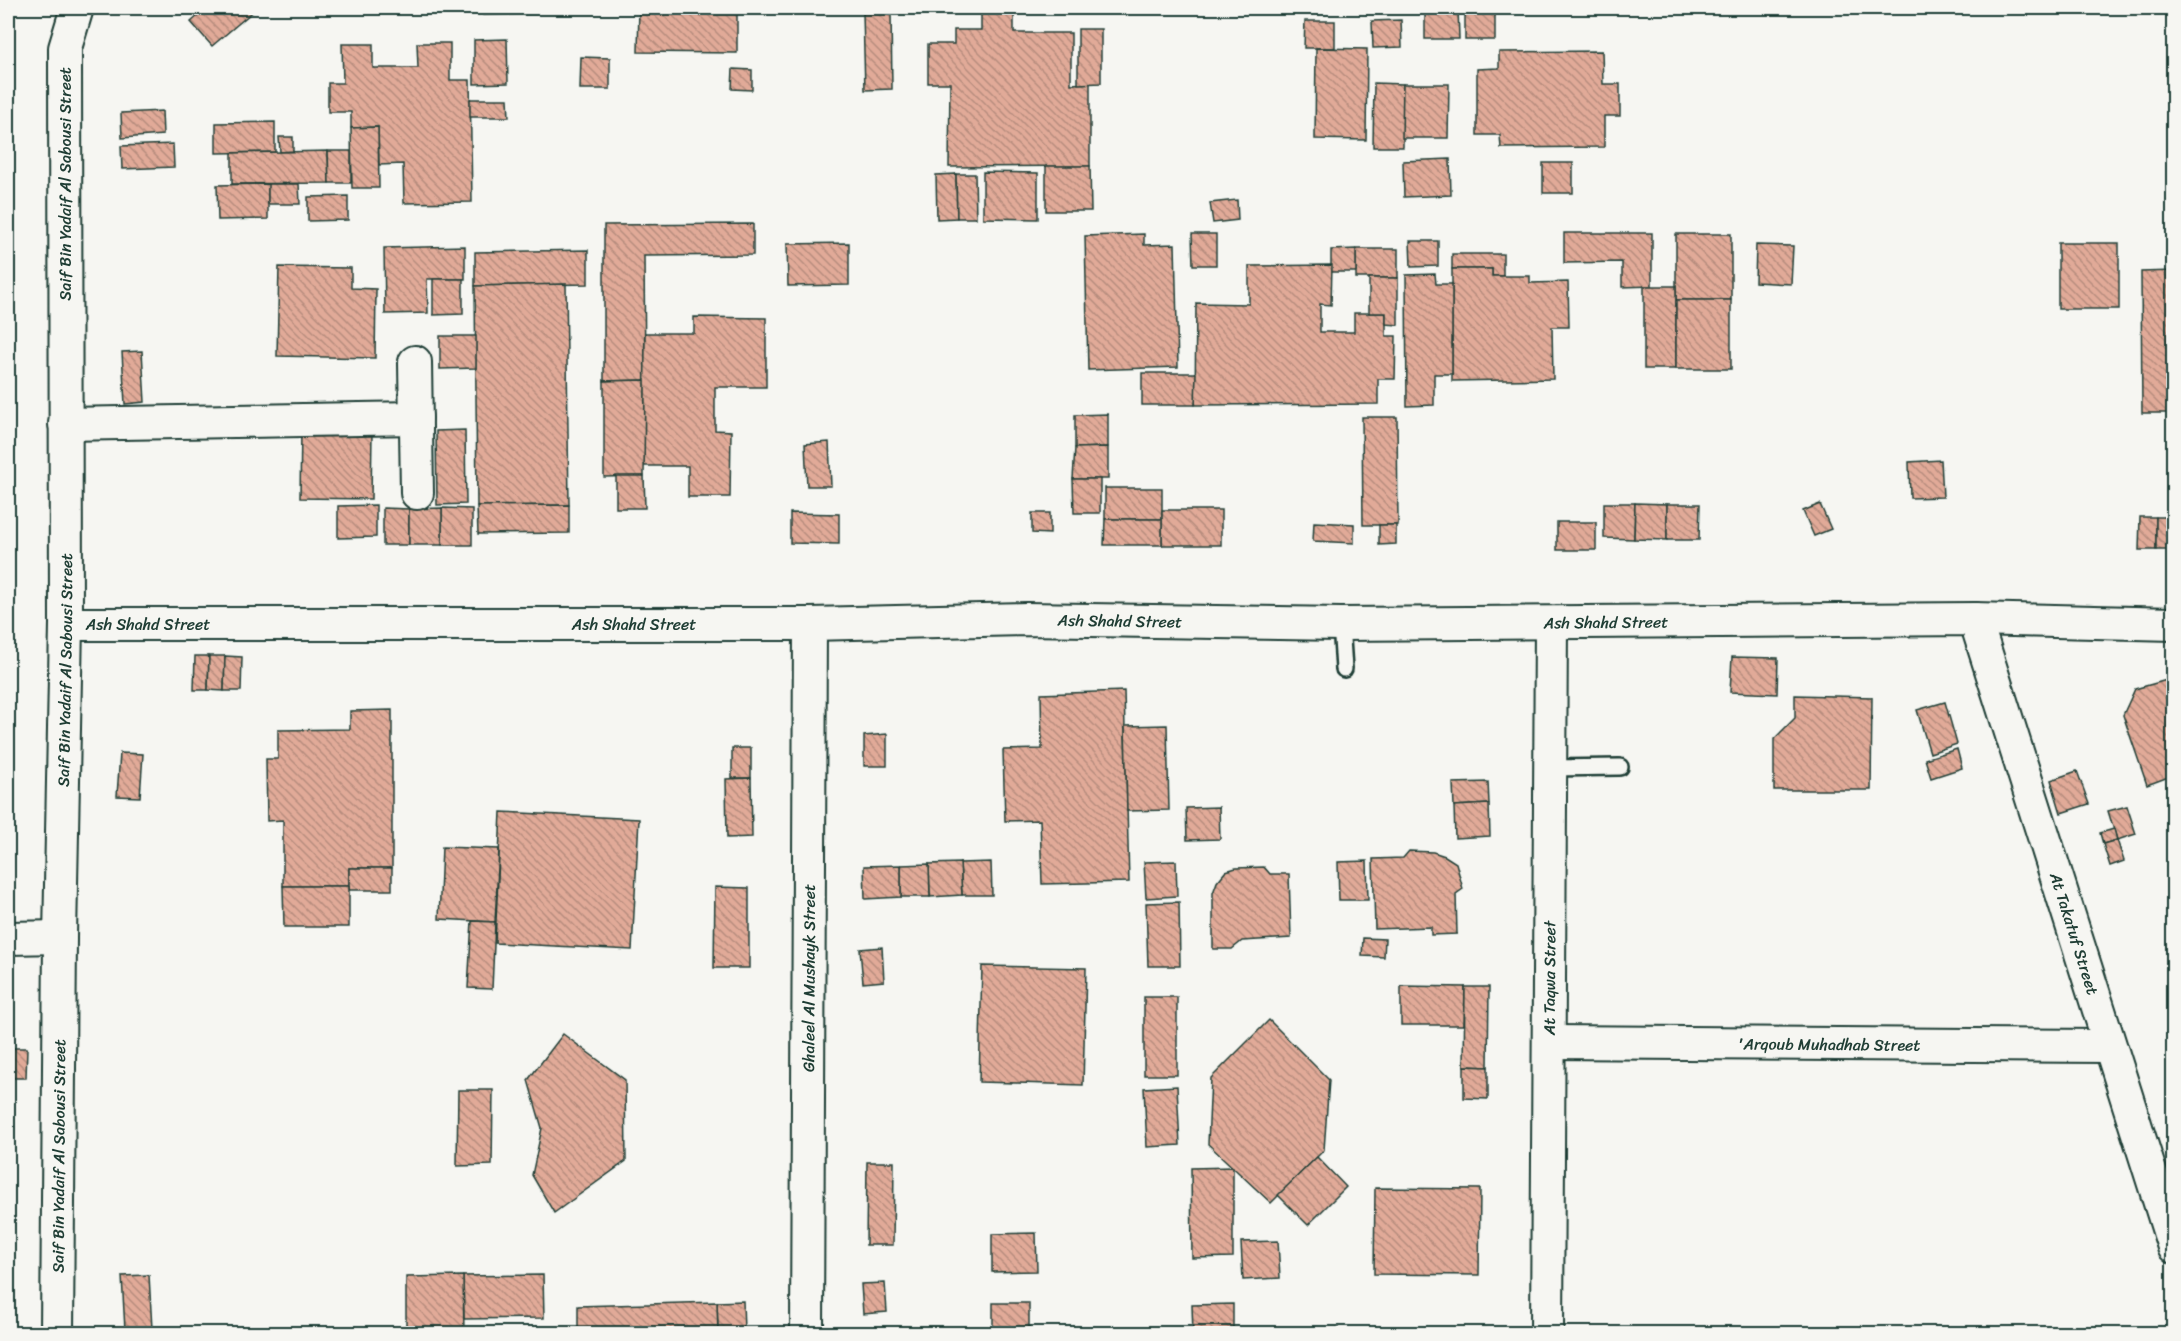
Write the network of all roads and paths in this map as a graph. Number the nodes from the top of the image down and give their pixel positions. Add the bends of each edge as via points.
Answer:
1 (77, 8) edge
2 (415, 362) dead end
3 (416, 417) junction
4 (65, 424) junction
5 (417, 493) dead end
6 (1976, 620) junction
7 (1551, 623) junction
8 (66, 624) junction
9 (810, 624) junction
10 (1341, 624) junction
11 (2174, 624) edge
12 (1344, 669) dead end
13 (1620, 767) dead end
14 (1550, 768) junction
15 (8, 938) edge
16 (60, 938) junction
17 (1550, 1042) junction
18 (2109, 1046) junction
19 (2174, 1247) edge
20 (57, 1334) edge
21 (807, 1334) edge
22 (1547, 1334) edge

1 - 4 street, Saif Bin Yadaif Al Sabousi Street via 65,48
2 - 3 street
3 - 4 street
3 - 5 street
4 - 8 street, Saif Bin Yadaif Al Sabousi Street
6 - 7 street, Ash Shahd Street
6 - 11 street, Ash Shahd Street
6 - 18 street, At Takatuf Street
7 - 10 street, Ash Shahd Street
7 - 14 street, At Taqwa Street
8 - 9 street, Ash Shahd Street
8 - 16 street, Saif Bin Yadaif Al Sabousi Street
9 - 10 street, Ash Shahd Street via 1026,619
9 - 21 street, Ghaleel Al Mushayk Street
10 - 12 lane
13 - 14 lane
14 - 17 street, At Taqwa Street
15 - 16 street
16 - 20 street, Saif Bin Yadaif Al Sabousi Street
17 - 18 street, 'Arqoub Muhadhab Street
17 - 22 street, At Taqwa Street
18 - 19 street, At Takatuf Street

